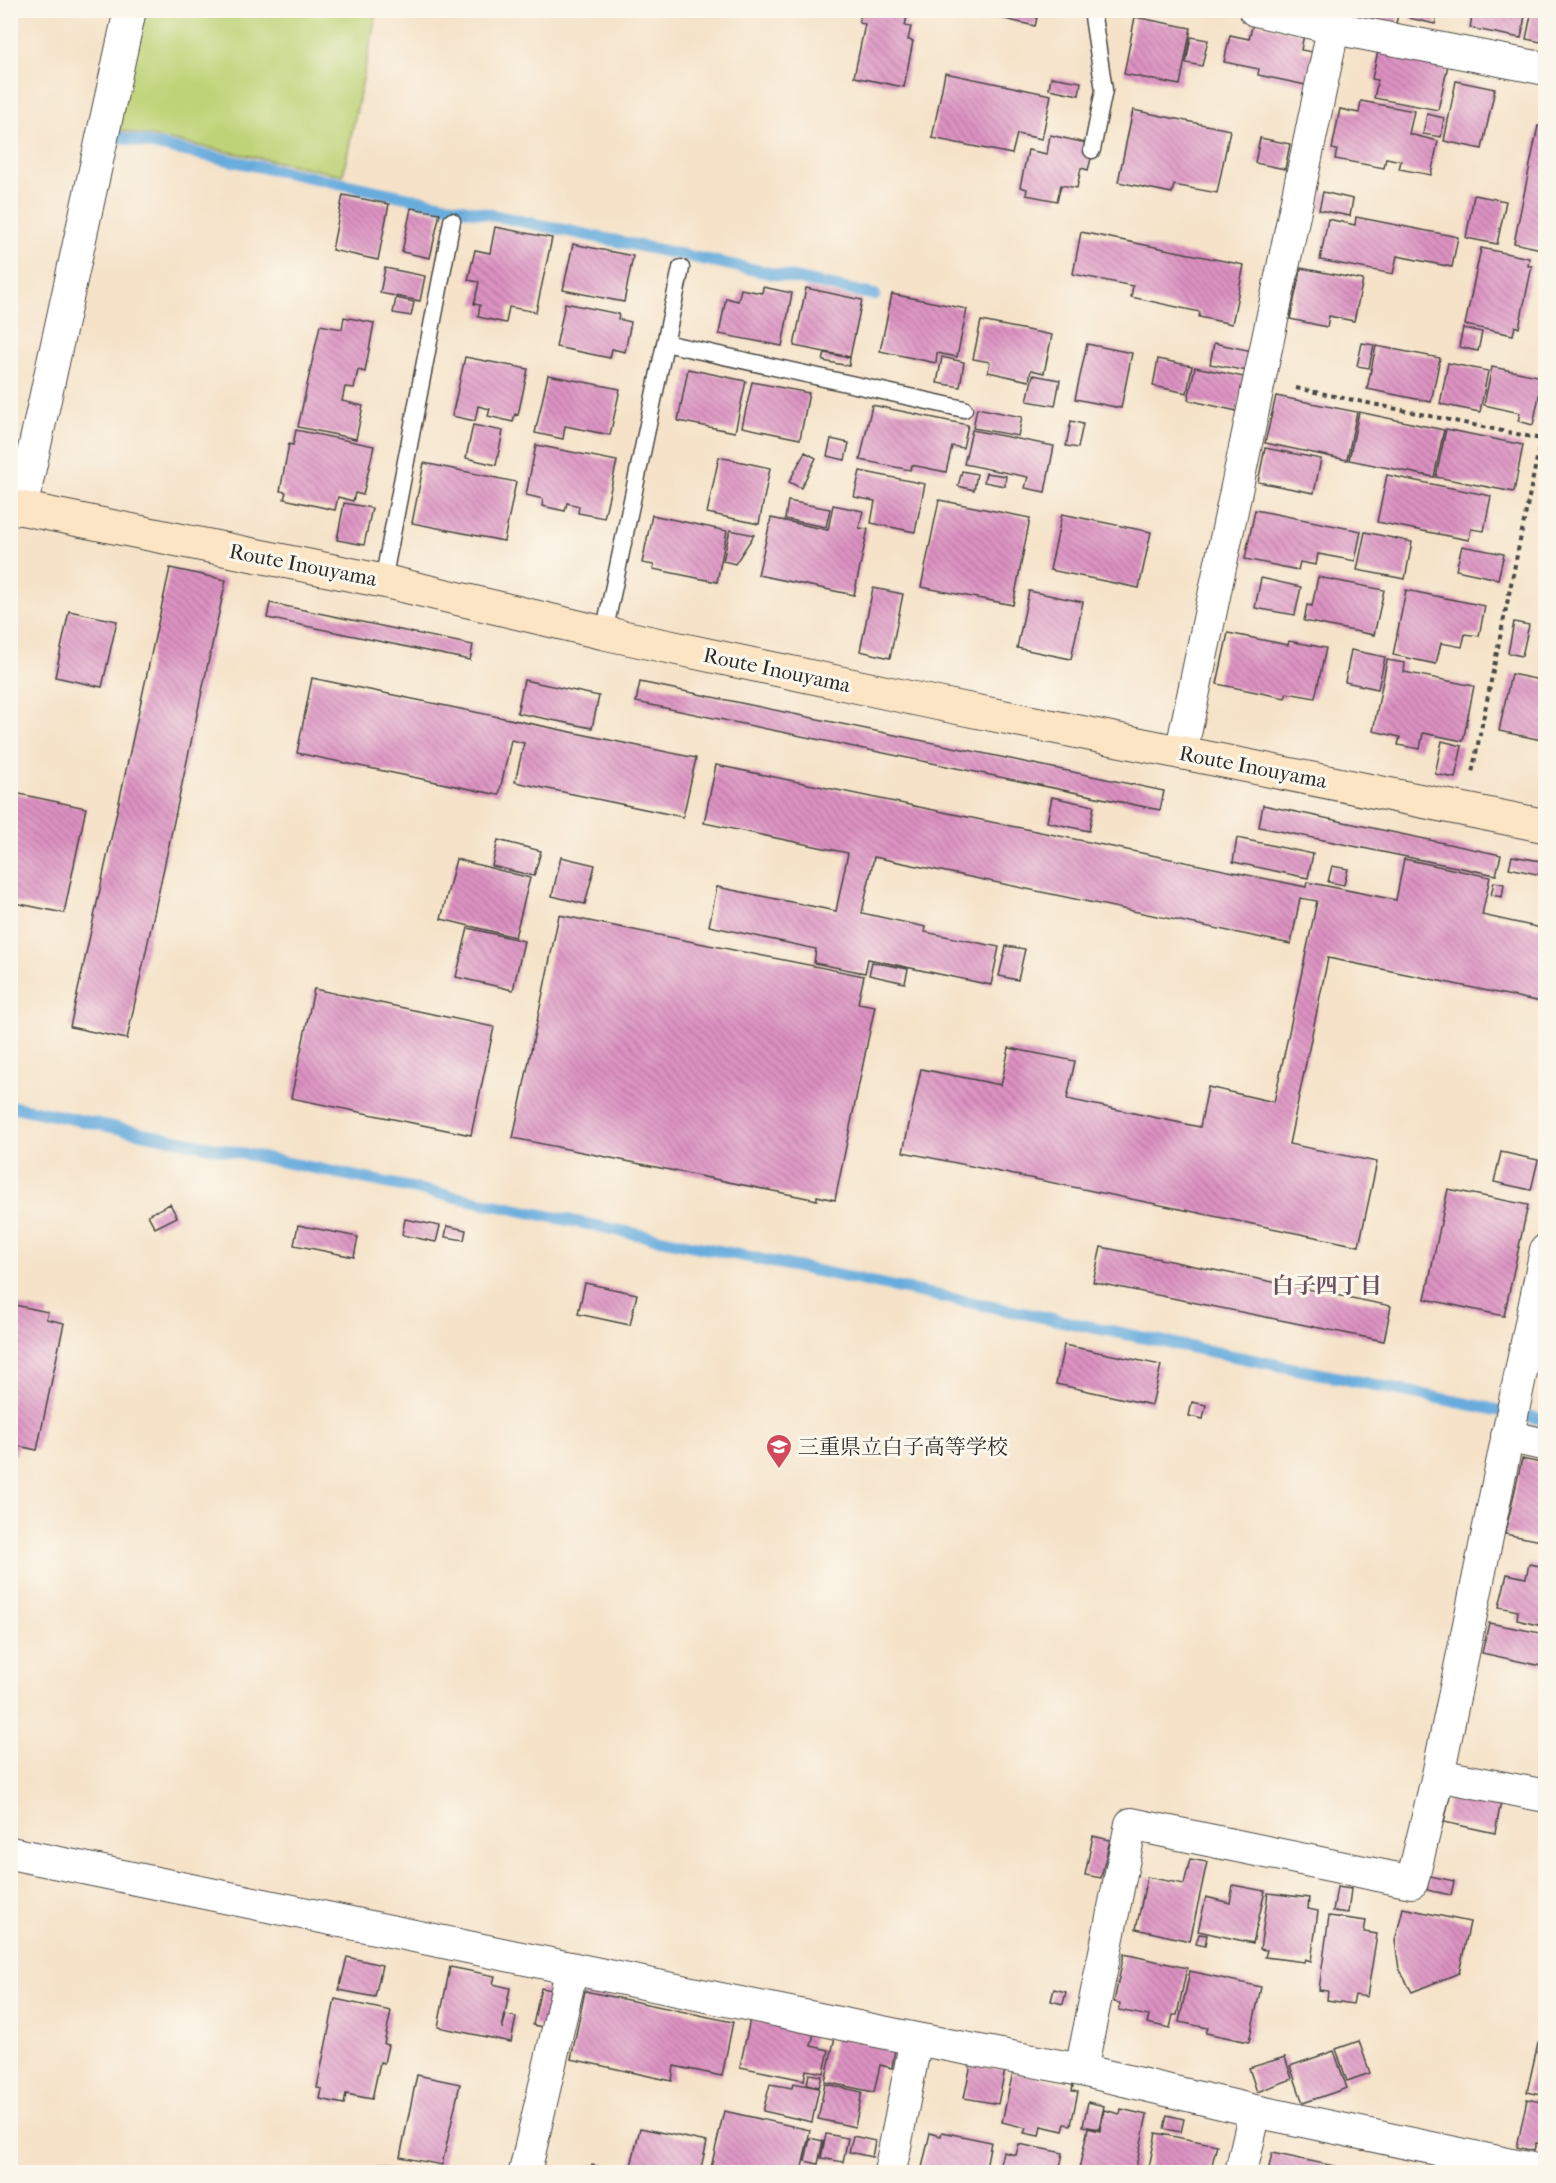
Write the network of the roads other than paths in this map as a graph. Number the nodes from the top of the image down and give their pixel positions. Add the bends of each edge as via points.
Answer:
1 (130, 10) edge
2 (1092, 10) edge
3 (1255, 10) edge
4 (1336, 19) edge
5 (1545, 69) edge
6 (1092, 150) dead end
7 (452, 221) dead end
8 (681, 268) dead end
9 (665, 342) junction
10 (964, 409) dead end
11 (16, 508) edge
12 (383, 581) junction
13 (603, 633) junction
14 (1181, 753) junction
15 (1545, 826) edge
16 (1545, 1250) edge
17 (1507, 1436) junction
18 (1545, 1445) edge
19 (1438, 1774) junction
20 (1545, 1796) edge
21 (10, 1853) edge
22 (572, 1968) junction
23 (916, 2039) junction
24 (1080, 2070) junction
25 (1255, 2111) junction
26 (1486, 2166) edge
27 (525, 2172) edge
28 (890, 2172) edge
29 (1241, 2172) edge
30 (1545, 2172) edge

1 - 11 street
2 - 6 lane via 1104,90
3 - 4 street
4 - 5 street
4 - 14 street
7 - 12 lane
8 - 9 lane
9 - 10 lane
9 - 13 lane
11 - 12 main road, Route Inouyama
12 - 13 main road, Route Inouyama
13 - 14 main road, Route Inouyama
14 - 15 main road, Route Inouyama
16 - 17 street
17 - 18 street
17 - 19 street
19 - 20 street
19 - 24 street via 1412,1882 1131,1824
21 - 22 street
22 - 23 street
22 - 27 street
23 - 24 street
23 - 28 street
24 - 25 street
25 - 26 street
25 - 29 street
26 - 30 street

